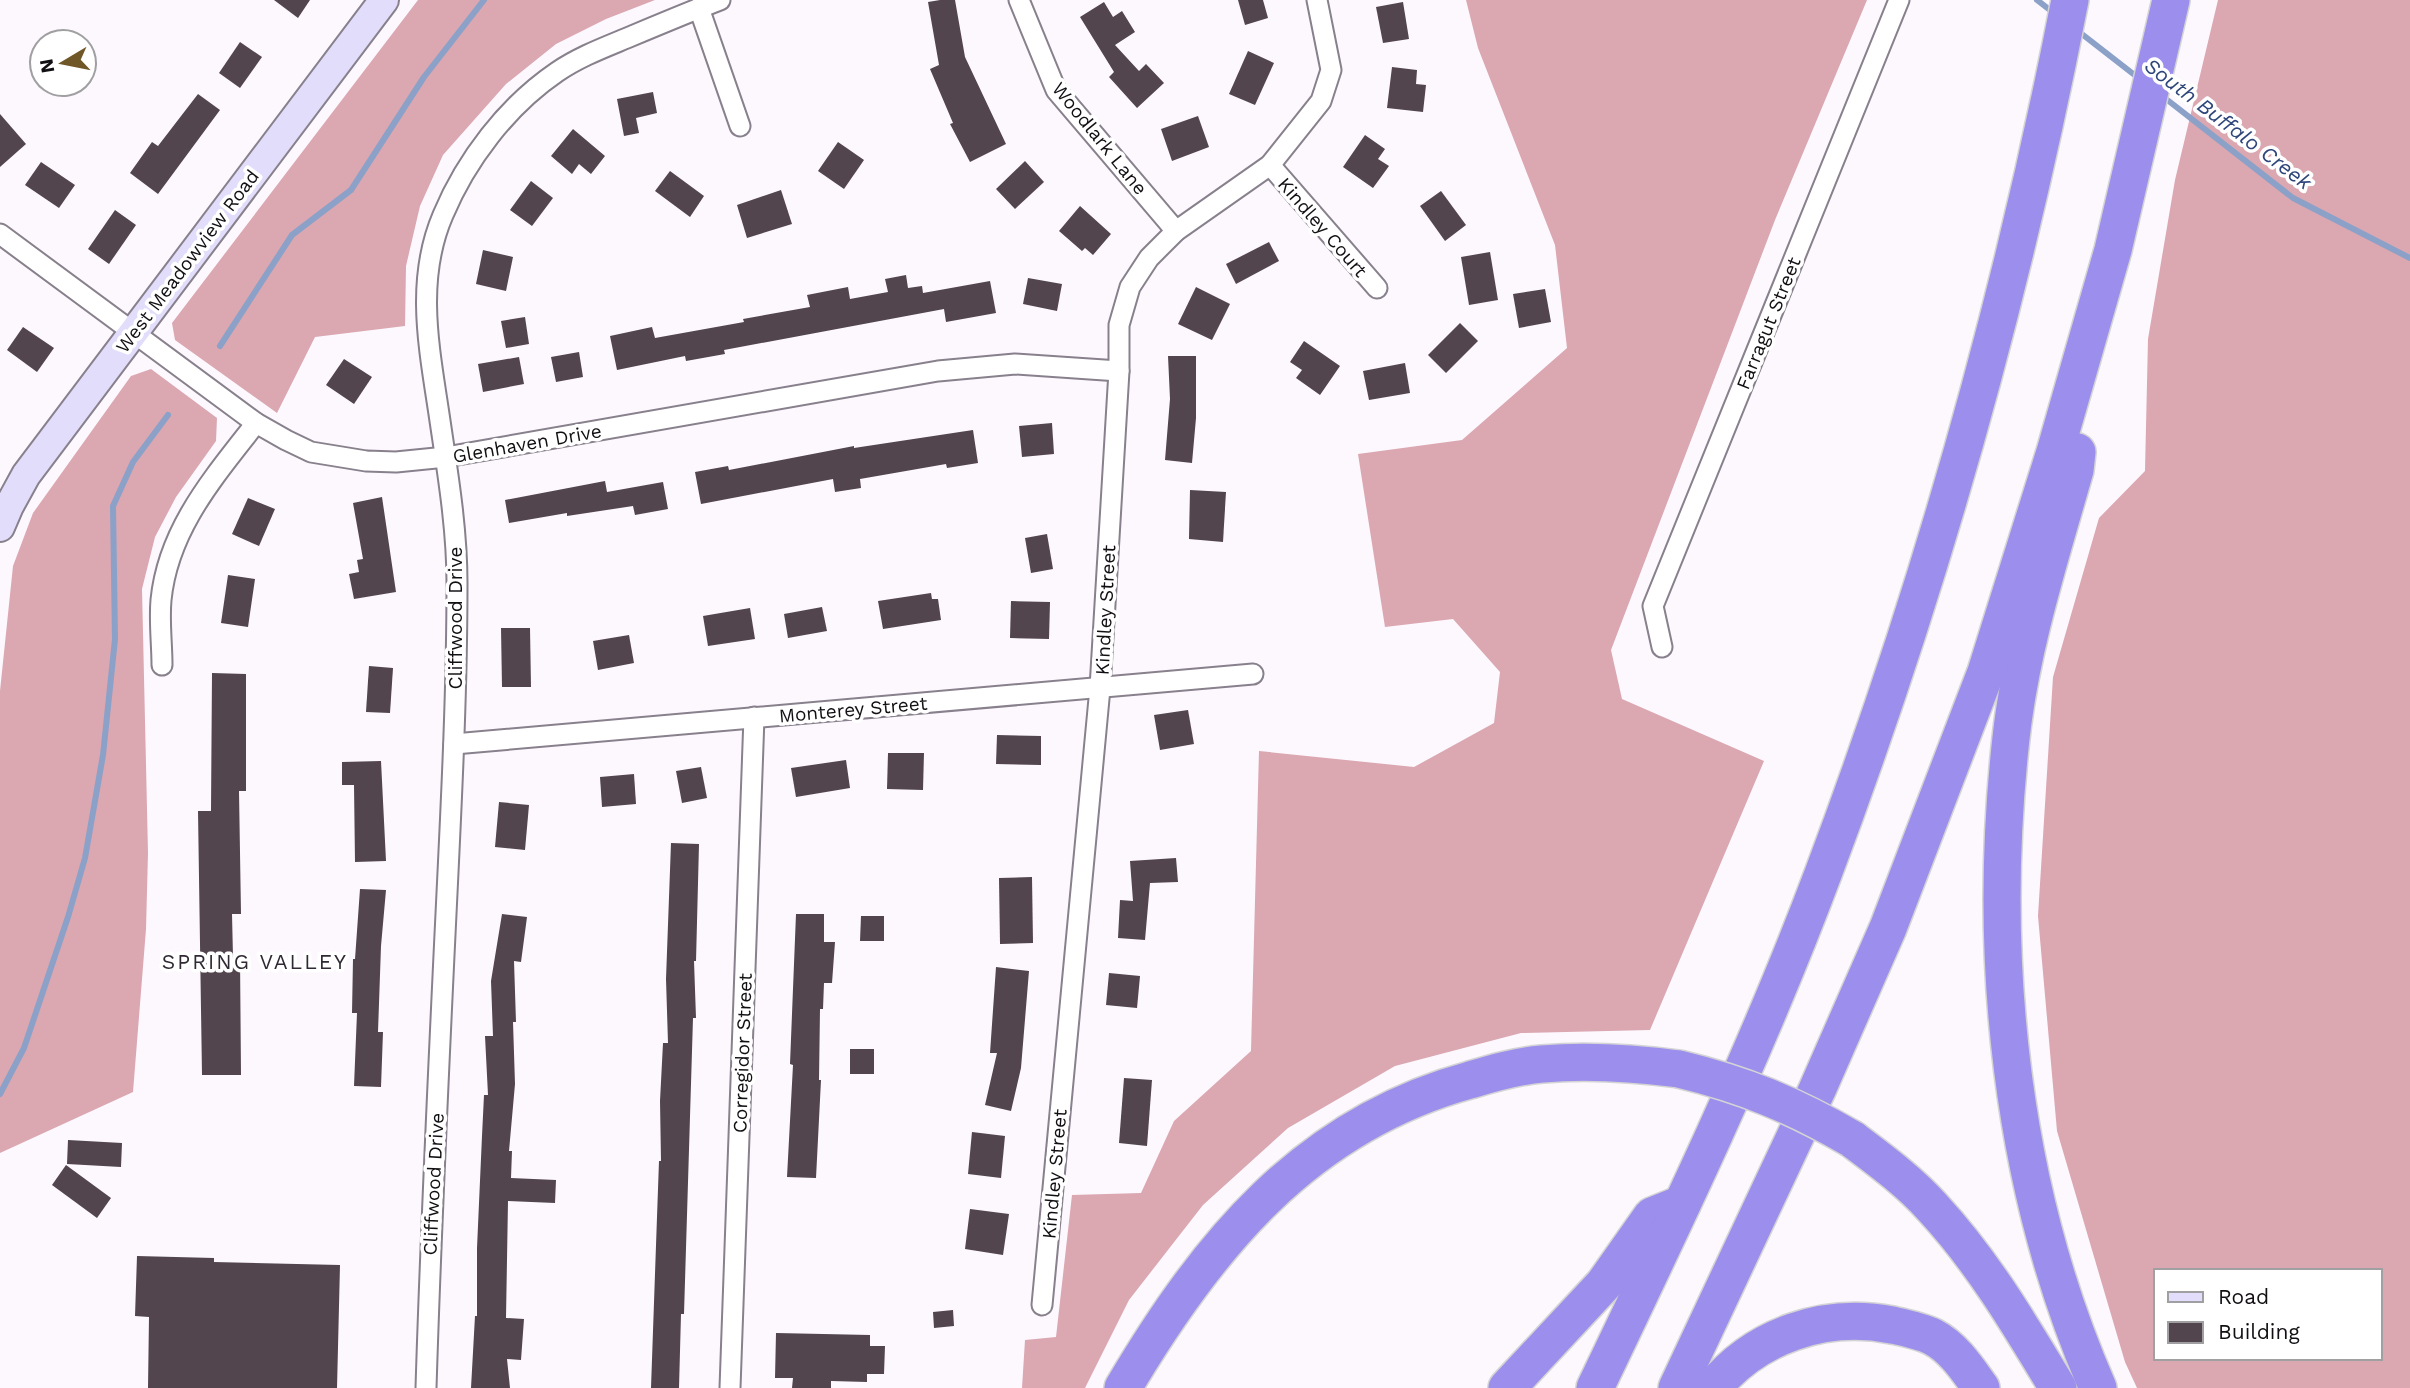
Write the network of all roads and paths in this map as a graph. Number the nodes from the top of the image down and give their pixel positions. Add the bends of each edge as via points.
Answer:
1 (384, 0) edge
2 (720, 0) edge
3 (1019, 0) edge
4 (1317, 0) edge
5 (1899, 0) edge
6 (2070, 0) edge
7 (699, 8) junction
8 (2168, 15) edge
9 (740, 126) dead end
10 (1270, 165) junction
11 (1176, 231) junction
12 (0, 234) edge
13 (1377, 288) dead end
14 (133, 332) junction
15 (2087, 340) junction
16 (1119, 371) junction
17 (256, 423) junction
18 (446, 457) junction
19 (0, 527) edge
20 (1662, 647) dead end
21 (163, 665) dead end
22 (1253, 674) dead end
23 (1100, 688) junction
24 (754, 718) junction
25 (454, 744) junction
26 (1683, 1204) junction
27 (1042, 1305) dead end
28 (426, 1388) edge
29 (730, 1388) edge
30 (1124, 1388) edge
31 (1507, 1388) edge
32 (1595, 1388) edge
33 (1677, 1388) edge
34 (1713, 1388) edge
35 (1981, 1388) edge
36 (2058, 1388) edge
37 (2098, 1388) edge

1 - 14 street, West Meadowview Road
2 - 7 street, Cliffwood Drive
3 - 11 street, Woodlark Lane via 1056,90
4 - 10 street, Kindley Street via 1331,70 1321,101
5 - 20 street, Farragut Street via 1653,606
6 - 26 highway via 2021,231 1902,651 1817,889
7 - 9 street
7 - 18 street, Cliffwood Drive via 559,71 490,136 455,189 429,256 425,301
8 - 15 highway
10 - 11 street, Kindley Street
10 - 13 street, Kindley Court
11 - 16 street, Kindley Street via 1149,258 1130,287 1119,325
12 - 14 street, Glenhaven Drive
14 - 17 street, Glenhaven Drive
14 - 19 street, West Meadowview Road via 26,475
15 - 33 highway via 1990,659 1931,820 1817,1090
15 - 37 highway via 2075,470 2027,648 2011,737 2003,836 2003,938 2009,1039 2040,1215 2060,1288
16 - 18 street, Glenhaven Drive via 1015,364 938,371
16 - 23 street, Kindley Street
17 - 18 street, Glenhaven Drive via 311,452 345,459 396,462
17 - 21 street via 198,498 179,533 161,602
18 - 25 street, Cliffwood Drive via 456,561
22 - 23 street, Monterey Street
23 - 24 street, Monterey Street
23 - 27 street, Kindley Street
24 - 25 street, Monterey Street
24 - 29 street, Corregidor Street
25 - 28 street, Cliffwood Drive
26 - 31 highway via 1652,1216 1604,1284
26 - 32 highway
30 - 36 highway, bridge via 1202,1269 1282,1181 1326,1146 1408,1099 1453,1084 1502,1070 1586,1062 1633,1063 1719,1079 1776,1099 1852,1139 1932,1206 1962,1241
34 - 35 highway via 1742,1358 1771,1340 1847,1321 1877,1322 1934,1338 1954,1352

